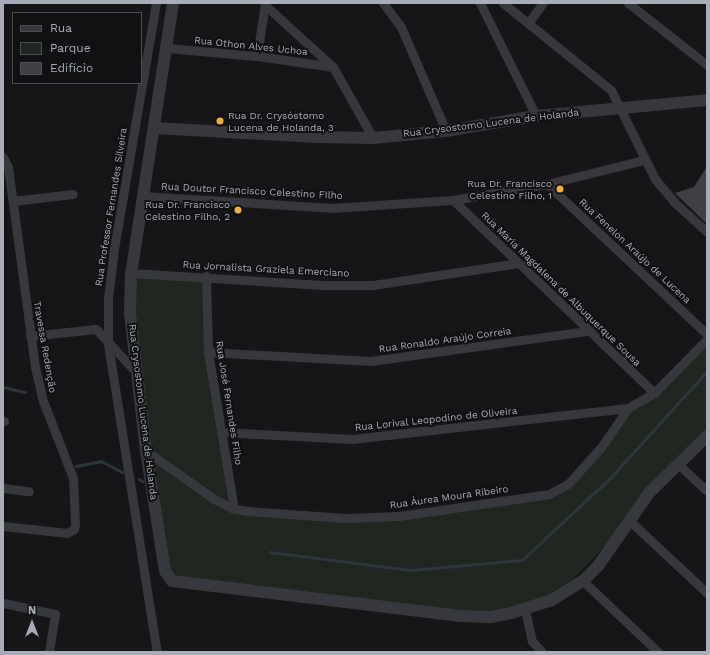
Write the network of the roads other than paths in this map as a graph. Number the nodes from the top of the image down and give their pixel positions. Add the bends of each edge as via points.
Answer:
1 (156, 3) edge
2 (173, 3) edge
3 (383, 3) edge
4 (480, 3) edge
5 (503, 3) edge
6 (543, 3) edge
7 (628, 3) edge
8 (265, 4) edge
9 (529, 22) junction
10 (167, 48) junction
11 (257, 56) junction
12 (707, 65) edge
13 (333, 67) junction
14 (707, 100) edge
15 (620, 107) junction
16 (536, 116) junction
17 (155, 128) junction
18 (446, 131) junction
19 (373, 138) junction
20 (3, 157) edge
21 (644, 160) junction
22 (547, 184) junction
23 (73, 194) dead end
24 (143, 196) junction
25 (453, 200) junction
26 (13, 201) junction
27 (707, 232) edge
28 (518, 263) junction
29 (131, 273) junction
30 (206, 276) junction
31 (588, 331) junction
32 (707, 334) edge
33 (30, 336) junction
34 (707, 339) edge
35 (108, 344) junction
36 (208, 352) junction
37 (136, 372) junction
38 (654, 392) junction
39 (628, 408) junction
40 (221, 432) junction
41 (707, 436) edge
42 (146, 451) junction
43 (677, 463) junction
44 (3, 488) edge
45 (30, 491) dead end
46 (707, 491) edge
47 (234, 509) junction
48 (630, 521) junction
49 (3, 526) edge
50 (583, 581) junction
51 (707, 593) edge
52 (3, 603) edge
53 (525, 609) junction
54 (49, 652) edge
55 (157, 652) edge
56 (542, 652) edge
57 (658, 652) edge

1 - 35 street, Rua Professor Fernandes Silveira via 114,248 108,299
2 - 10 street, Rua Crysostomo Lucena de Holanda
3 - 18 street via 401,27
4 - 16 street
5 - 9 street
6 - 9 street
7 - 12 street
8 - 11 street
8 - 13 street
9 - 15 street via 602,81 611,90
10 - 11 street, Rua Othon Alves Uchoa
10 - 17 street, Rua Crysostomo Lucena de Holanda
11 - 13 street, Rua Othon Alves Uchoa
13 - 19 street
14 - 15 street, Rua Crysostomo Lucena de Holanda
15 - 16 street, Rua Crysostomo Lucena de Holanda
15 - 21 street
16 - 18 street, Rua Crysostomo Lucena de Holanda
17 - 19 street, Rua Crysostomo Lucena de Holanda
17 - 24 street, Rua Crysostomo Lucena de Holanda
18 - 19 street, Rua Crysostomo Lucena de Holanda
20 - 26 street, Travessa Redenção via 8,167
21 - 22 street, Rua Doutor Francisco Celestino FIlho
21 - 27 street via 662,189
22 - 25 street, Rua Doutor Francisco Celestino FIlho
22 - 32 street, Rua Fenelon Araújo de Lucena
23 - 26 street
24 - 25 street, Rua Doutor Francisco Celestino FIlho via 332,208
24 - 29 street, Rua Crysostomo Lucena de Holanda
25 - 28 street, Rua Maria Magdalena de Albuquerque Sousa
26 - 33 street, Travessa Redenção
28 - 30 street, Rua Jornalista Graziela Emerciano via 373,285 322,285
28 - 31 street, Rua Maria Magdalena de Albuquerque Sousa
29 - 30 street, Rua Jornalista Graziela Emerciano
29 - 37 street, Rua Crysostomo Lucena de Holanda via 131,332
30 - 36 street, Rua José Fernandes Filho
31 - 36 street, Rua Ronaldo Araújo Correia via 371,360
31 - 38 street, Rua Maria Magdalena de Albuquerque Sousa
33 - 35 street via 96,329
33 - 49 street, Travessa Redenção via 43,401 73,478 75,524 74,529 67,533
34 - 38 street, Rua Áurea Moura Ribeiro
35 - 37 street
35 - 55 street, Rua Professor Fernandes Silveira
36 - 40 street, Rua José Fernandes Filho
37 - 42 street, Rua Crysostomo Lucena de Holanda
38 - 39 street, Rua Áurea Moura Ribeiro
39 - 40 street, Rua Lorival Leopodino de Oliveira via 352,439
39 - 47 street, Rua Áurea Moura Ribeiro via 602,446 568,484 549,494 398,516 345,518
40 - 47 street, Rua José Fernandes Filho
41 - 43 street
42 - 47 street, Rua Áurea Moura Ribeiro via 214,499
42 - 53 street, Rua Crysostomo Lucena de Holanda via 168,576 179,583 346,600 461,616 491,617
43 - 46 street
43 - 48 street via 649,493
44 - 45 street
48 - 50 street via 598,566
48 - 51 street
50 - 53 street via 552,600
50 - 57 street
52 - 54 street via 55,614
53 - 56 street via 532,641

